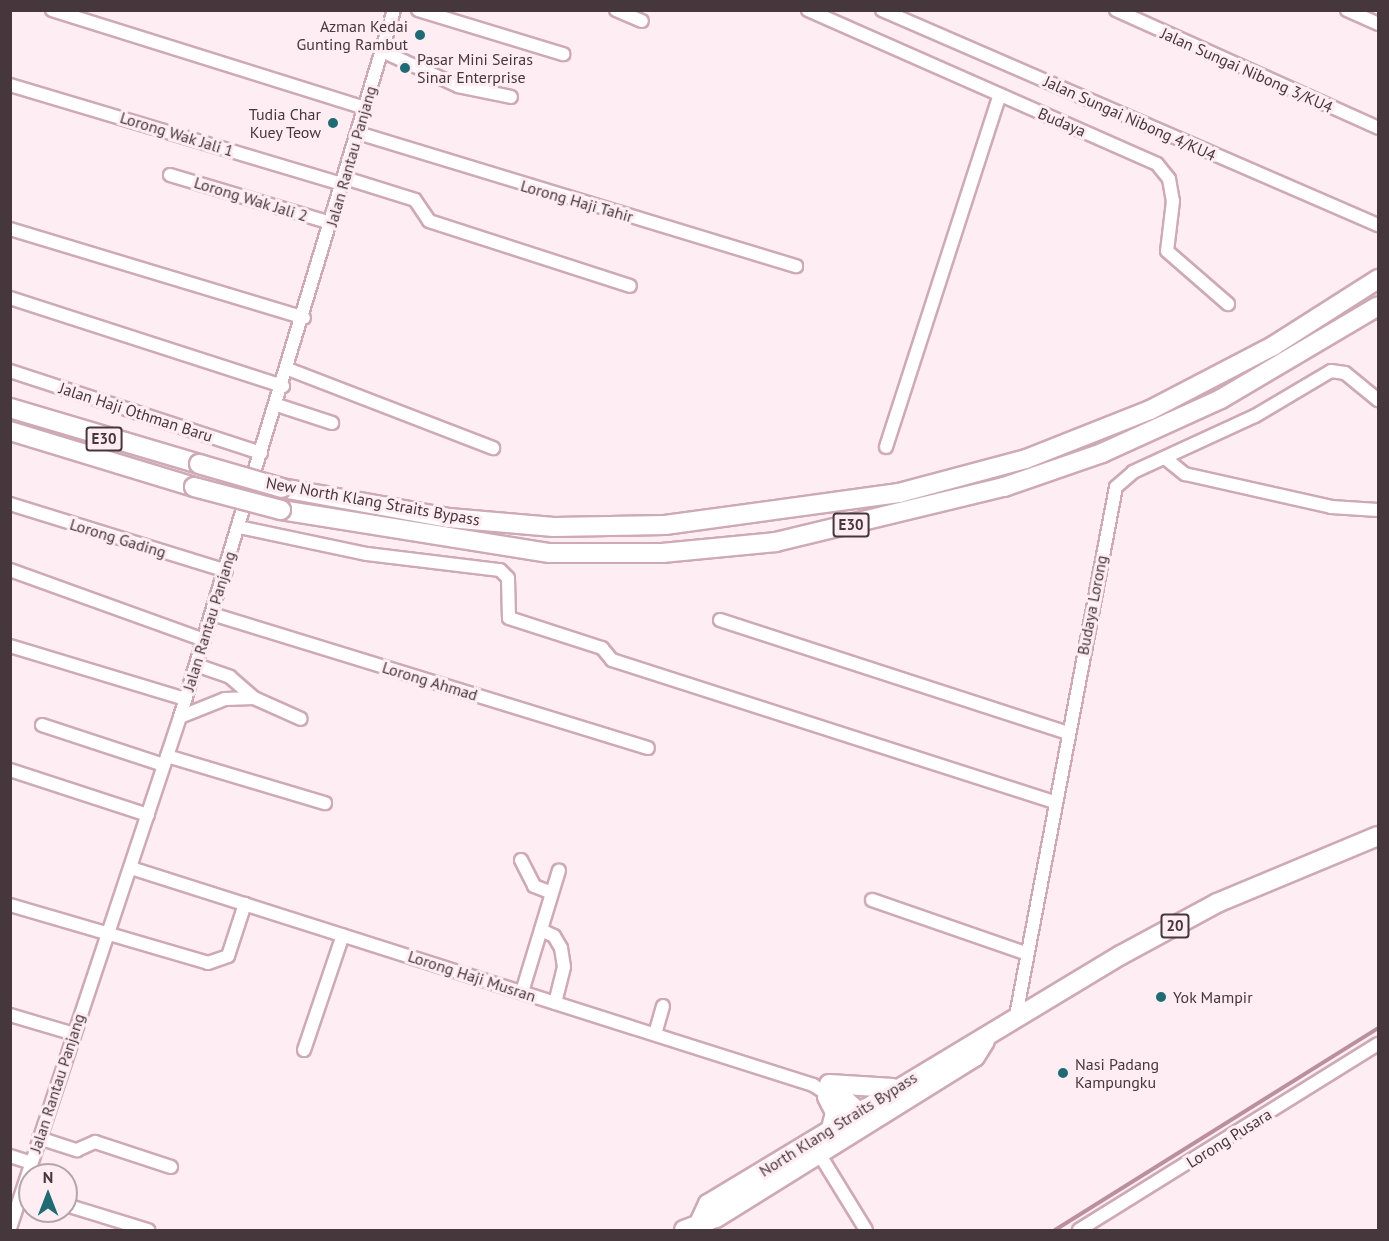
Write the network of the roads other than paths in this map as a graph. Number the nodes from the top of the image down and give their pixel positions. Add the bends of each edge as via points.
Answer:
1 (52, 10) edge
2 (394, 10) edge
3 (418, 10) edge
4 (616, 10) edge
5 (808, 10) edge
6 (882, 10) edge
7 (1116, 10) edge
8 (1347, 10) edge
9 (642, 21) dead end
10 (1378, 24) edge
11 (381, 51) junction
12 (563, 54) dead end
13 (10, 85) edge
14 (1000, 95) junction
15 (510, 97) dead end
16 (365, 108) junction
17 (1378, 128) edge
18 (358, 133) junction
19 (170, 175) dead end
20 (344, 181) junction
21 (332, 223) junction
22 (1378, 225) edge
23 (10, 230) edge
24 (796, 266) dead end
25 (1378, 279) edge
26 (630, 286) dead end
27 (10, 298) edge
28 (1228, 304) dead end
29 (1378, 306) edge
30 (303, 318) junction
31 (288, 369) junction
32 (10, 372) edge
33 (284, 386) junction
34 (1378, 400) edge
35 (277, 405) junction
36 (10, 408) edge
37 (332, 423) dead end
38 (10, 431) edge
39 (886, 447) dead end
40 (493, 448) dead end
41 (261, 453) junction
42 (1165, 458) junction
43 (10, 504) edge
44 (1378, 510) edge
45 (239, 527) junction
46 (10, 570) edge
47 (226, 571) junction
48 (212, 614) junction
49 (720, 620) dead end
50 (204, 640) junction
51 (10, 646) edge
52 (196, 665) junction
53 (254, 698) junction
54 (185, 699) junction
55 (180, 717) junction
56 (301, 718) dead end
57 (42, 725) dead end
58 (1067, 733) junction
59 (648, 748) dead end
60 (166, 760) junction
61 (10, 770) edge
62 (1054, 802) junction
63 (325, 803) dead end
64 (148, 815) junction
65 (1378, 836) edge
66 (521, 860) dead end
67 (131, 868) junction
68 (559, 870) dead end
69 (552, 894) junction
70 (872, 900) dead end
71 (245, 904) junction
72 (10, 905) edge
73 (541, 930) junction
74 (106, 934) junction
75 (343, 934) junction
76 (1025, 953) junction
77 (522, 992) junction
78 (555, 1003) junction
79 (663, 1006) dead end
80 (10, 1015) edge
81 (1015, 1022) junction
82 (74, 1034) junction
83 (655, 1034) junction
84 (985, 1041) junction
85 (1378, 1044) edge
86 (304, 1050) dead end
87 (895, 1088) junction
88 (823, 1089) junction
89 (862, 1117) junction
90 (831, 1128) junction
91 (39, 1138) junction
92 (815, 1147) junction
93 (10, 1156) edge
94 (31, 1162) joint
95 (171, 1167) dead end
96 (78, 1209) edge
97 (18, 1210) edge
98 (692, 1226) edge
99 (10, 1228) edge
100 (148, 1230) edge
101 (866, 1230) edge
102 (1078, 1230) edge

1 - 16 street
2 - 11 street, Jalan Rantau Panjang
3 - 12 street
4 - 9 street
5 - 14 street, Budaya
6 - 22 street, Jalan Sungai Nibong 4/KU4
7 - 17 street, Jalan Sungai Nibong 3/KU4
8 - 10 street
11 - 15 street via 458,86
11 - 16 street, Jalan Rantau Panjang
13 - 20 street, Lorong Wak Jali 1
14 - 28 street, Budaya via 1157,164 1169,179 1173,201 1167,251
14 - 39 street
16 - 18 street, Jalan Rantau Panjang
18 - 20 street, Jalan Rantau Panjang
18 - 24 street, Lorong Haji Tahir
19 - 21 street, Lorong Wak Jali 2
20 - 21 street, Jalan Rantau Panjang
20 - 26 street, Lorong Wak Jali 1 via 415,200 429,221
21 - 30 street, Jalan Rantau Panjang
23 - 30 street
25 - 36 highway, New North Klang Straits Bypass / E30, bridge via 1273,346 1150,410 1026,459 899,493 665,525 554,527 449,518 282,488
27 - 33 street
29 - 38 highway, New North Klang Straits Bypass / E30, bridge via 1221,399 1102,453 978,495 776,542 662,553 550,553 281,510
30 - 31 street, Jalan Rantau Panjang
31 - 33 street, Jalan Rantau Panjang
31 - 40 street
32 - 41 street, Jalan Haji Othman Baru
33 - 35 street, Jalan Rantau Panjang
34 - 42 street, Budaya Lorong via 1345,373 1331,370 1255,416
35 - 37 street
35 - 41 street, Jalan Rantau Panjang
41 - 45 street, Jalan Rantau Panjang
42 - 44 street via 1185,474 1331,507
42 - 58 street, Budaya Lorong via 1116,487
43 - 47 street, Lorong Gading
45 - 47 street, Jalan Rantau Panjang
45 - 62 street via 367,554 500,570 508,578 509,618 602,648 612,660
46 - 50 street
47 - 48 street, Jalan Rantau Panjang
48 - 50 street, Jalan Rantau Panjang
48 - 59 street, Lorong Ahmad
49 - 58 street
50 - 52 street, Jalan Rantau Panjang
51 - 54 street
52 - 53 street via 230,677
52 - 54 street, Jalan Rantau Panjang
53 - 55 street via 225,699
53 - 56 street
54 - 55 street, Jalan Rantau Panjang
55 - 60 street, Jalan Rantau Panjang
57 - 60 street
58 - 62 street, Budaya Lorong
60 - 63 street
60 - 64 street, Jalan Rantau Panjang
61 - 64 street
62 - 76 street, Budaya Lorong
64 - 67 street, Jalan Rantau Panjang
65 - 81 highway, North Klang Straits Bypass / 20 via 1217,903
66 - 69 street via 534,886
67 - 71 street, Lorong Haji Musran
67 - 74 street, Jalan Rantau Panjang
68 - 69 street
69 - 73 street
70 - 76 street
71 - 74 street via 228,956 219,962
71 - 75 street, Lorong Haji Musran
72 - 74 street
73 - 77 street
73 - 78 street via 554,936 561,948 564,967
74 - 82 street, Jalan Rantau Panjang
75 - 77 street, Lorong Haji Musran
75 - 86 street
76 - 81 street, Budaya Lorong
77 - 78 street, Lorong Haji Musran
78 - 83 street, Lorong Haji Musran
79 - 83 street
80 - 82 street
81 - 84 highway, North Klang Straits Bypass / 20
82 - 91 street, Jalan Rantau Panjang
83 - 88 street, Lorong Haji Musran
84 - 87 highway, North Klang Straits Bypass / 20 via 966,1044
84 - 89 highway, North Klang Straits Bypass / 20 via 975,1057
85 - 102 street, Lorong Pusara
87 - 88 highway
87 - 89 highway, North Klang Straits Bypass / 20
88 - 89 street, Lorong Haji Musran
88 - 90 highway via 835,1113
89 - 90 highway, North Klang Straits Bypass / 20
89 - 92 highway, North Klang Straits Bypass / 20
90 - 92 highway, North Klang Straits Bypass / 20
91 - 94 street, Jalan Rantau Panjang
91 - 95 street via 77,1150 95,1142
92 - 98 highway, North Klang Straits Bypass / 20 via 716,1218
92 - 101 street
93 - 94 street
96 - 100 street
97 - 99 street, Jalan Rantau Panjang

